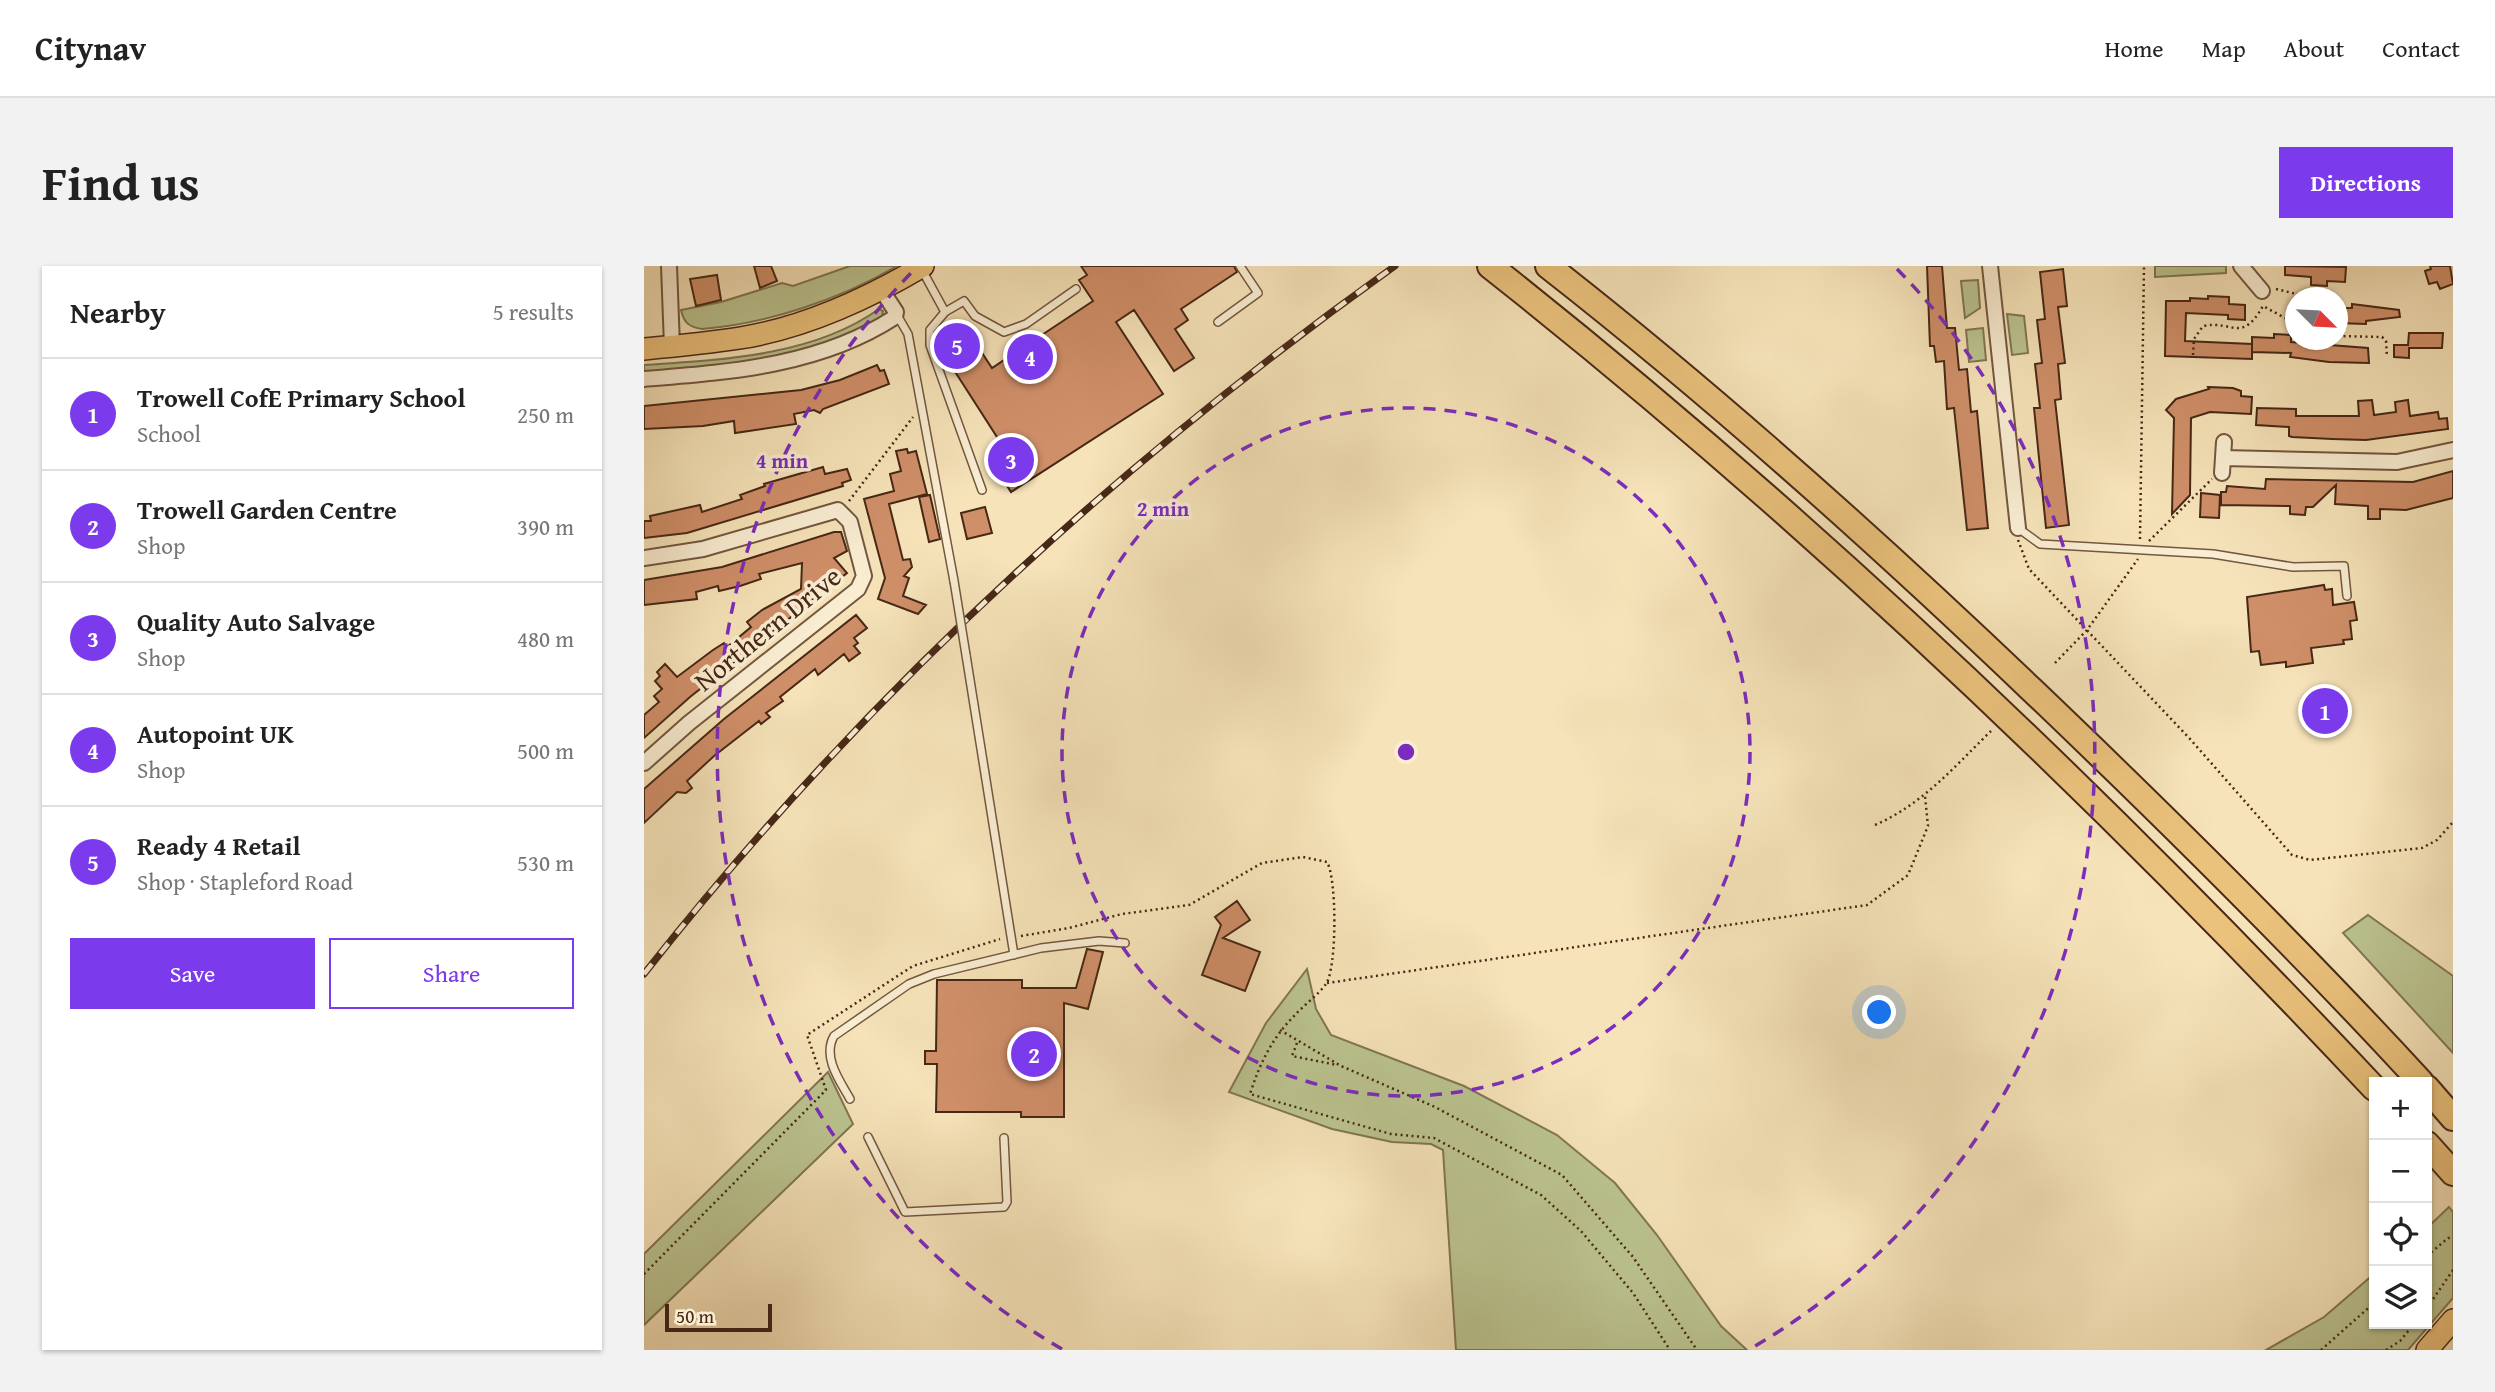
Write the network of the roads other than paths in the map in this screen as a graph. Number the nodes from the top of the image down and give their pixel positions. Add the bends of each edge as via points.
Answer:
1 (669, 266) edge
2 (1240, 266) edge
3 (1490, 266) edge
4 (1548, 266) edge
5 (1990, 266) edge
6 (2241, 266) edge
7 (922, 267) edge
8 (881, 289) junction
9 (1076, 289) dead end
10 (2263, 291) road end
11 (945, 312) junction
12 (896, 315) junction
13 (1218, 322) dead end
14 (672, 346) junction
15 (644, 349) edge
16 (644, 379) edge
17 (2224, 442) dead end
18 (2453, 450) edge
19 (982, 490) dead end
20 (2018, 528) joint
21 (644, 558) edge
22 (2347, 596) dead end
23 (644, 763) edge
24 (1125, 943) dead end
25 (1014, 955) junction
26 (2416, 1077) edge
27 (2369, 1083) edge
28 (2432, 1094) edge
29 (850, 1100) dead end
30 (2453, 1118) edge
31 (867, 1137) dead end
32 (1003, 1138) dead end
33 (2432, 1150) edge
34 (2453, 1173) edge
35 (2453, 1320) edge
36 (2427, 1350) edge

1 - 14 street
2 - 13 lane via 1258,293
3 - 27 highway via 1730,465 1928,640 2148,853
4 - 26 highway via 1794,470 1936,598 2177,829
5 - 20 street
6 - 10 street
7 - 8 main road
7 - 11 lane
8 - 12 street
8 - 14 main road via 779,329
9 - 11 lane via 1012,331 994,328 975,316 964,301
11 - 19 lane via 930,330 930,345
12 - 16 street via 852,339 785,362
12 - 25 lane, bridge via 908,334 954,581
14 - 15 main road
17 - 18 street via 2223,466 2414,460
20 - 22 lane via 2040,544 2213,555 2293,567 2344,566
21 - 23 street, Northern Drive via 703,549 841,511 850,522 864,576 858,589
24 - 25 lane via 1099,941
25 - 29 lane via 909,984 834,1037 829,1055
28 - 30 highway
31 - 32 lane via 905,1212 1004,1207
33 - 34 highway
35 - 36 main road

